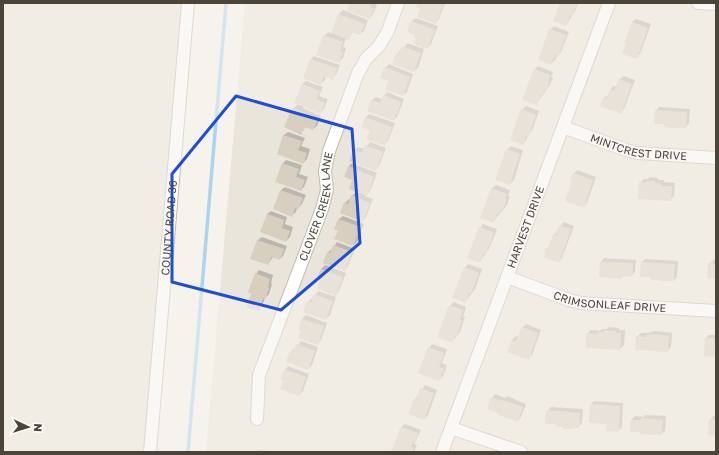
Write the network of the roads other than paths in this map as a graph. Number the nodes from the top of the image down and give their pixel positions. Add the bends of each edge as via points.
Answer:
1 (188, 3) edge
2 (398, 3) edge
3 (609, 3) edge
4 (698, 3) edge
5 (716, 4) edge
6 (563, 127) junction
7 (716, 158) edge
8 (507, 277) junction
9 (716, 311) edge
10 (257, 419) dead end
11 (451, 428) junction
12 (150, 452) edge
13 (442, 452) edge
14 (521, 452) edge

1 - 12 street, COUNTY ROAD 36
2 - 10 street, CLOVER CREEK LANE via 388,31 358,73 328,151 326,190 322,209 259,374
3 - 6 street, HARVEST DRIVE
4 - 5 street
6 - 7 street, MINTCREST DRIVE via 638,153
6 - 8 street, HARVEST DRIVE
8 - 9 street, CRIMSONLEAF DRIVE via 581,302
8 - 11 street, HARVEST DRIVE
11 - 13 street, HARVEST DRIVE
11 - 14 street

